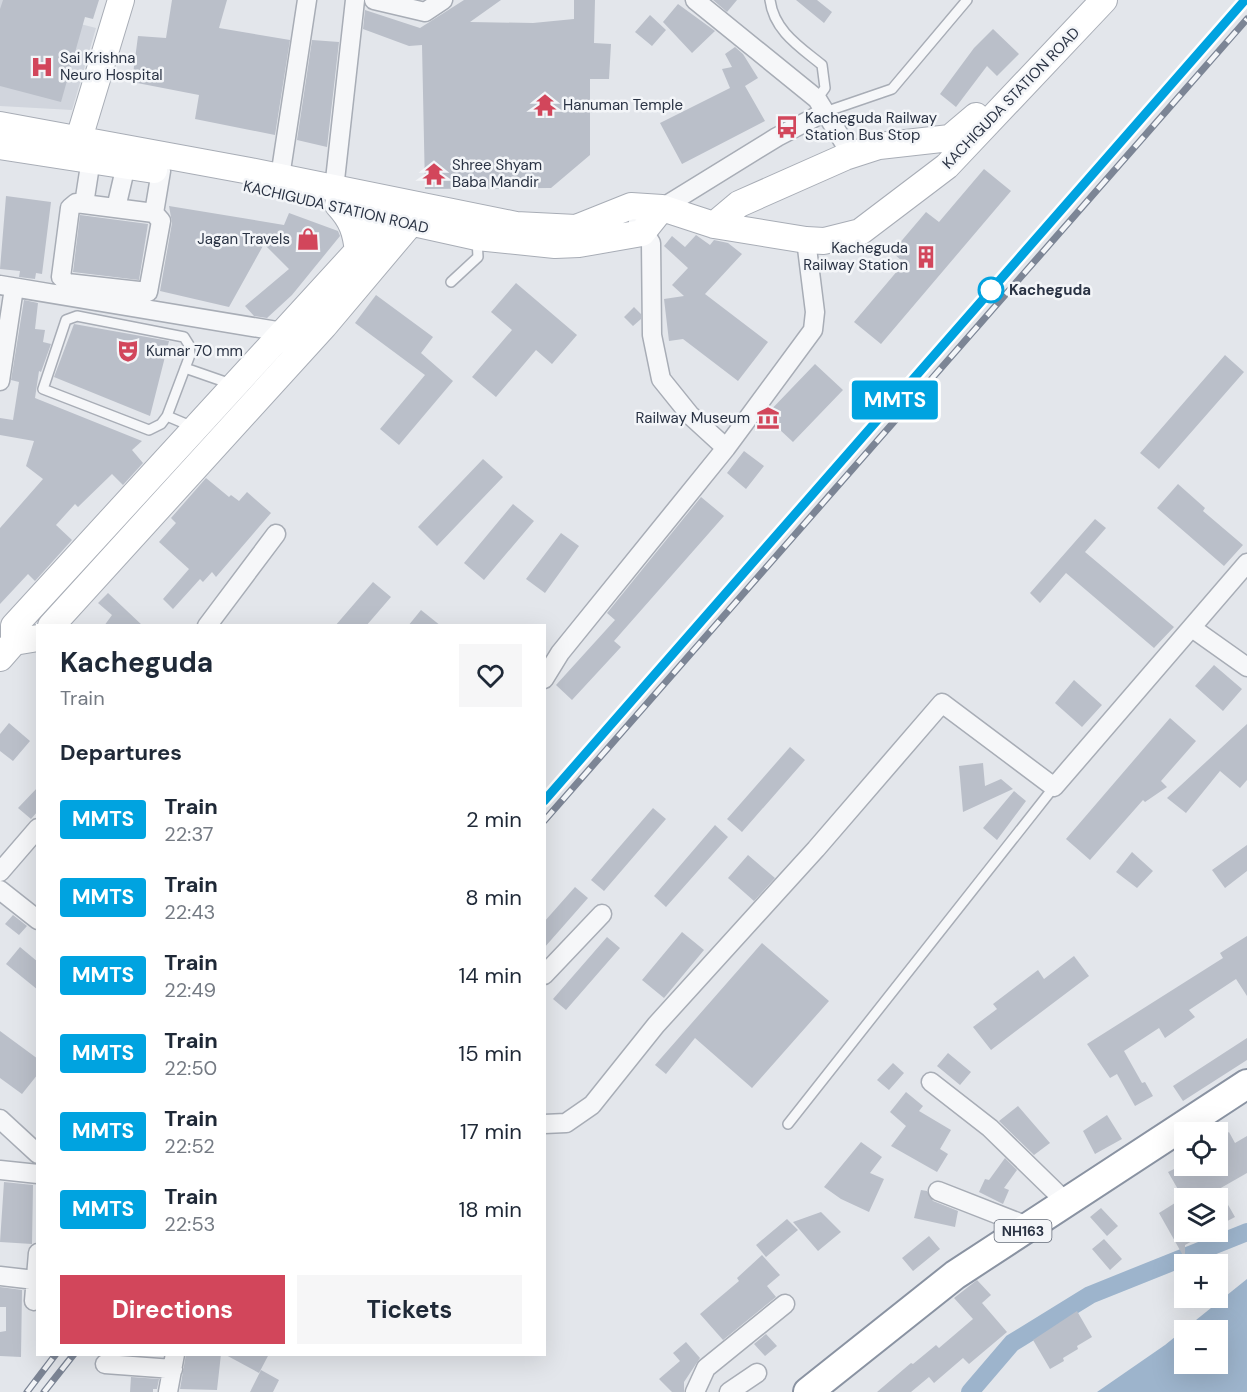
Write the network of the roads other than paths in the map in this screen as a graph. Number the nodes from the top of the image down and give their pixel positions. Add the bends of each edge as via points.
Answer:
1 (121, 0) edge
2 (307, 0) edge
3 (355, 0) edge
4 (374, 0) edge
5 (443, 0) edge
6 (695, 0) edge
7 (770, 0) edge
8 (967, 0) edge
9 (1082, 0) edge
10 (1104, 0) edge
11 (821, 105) junction
12 (0, 125) edge
13 (0, 146) edge
14 (81, 151) junction
15 (851, 154) junction
16 (126, 165) junction
17 (161, 171) junction
18 (280, 177) junction
19 (336, 197) junction
20 (84, 204) junction
21 (631, 207) junction
22 (116, 208) junction
23 (662, 208) junction
24 (154, 213) junction
25 (405, 213) junction
26 (714, 225) junction
27 (642, 233) junction
28 (477, 237) junction
29 (806, 240) junction
30 (358, 252) junction
31 (451, 282) dead end
32 (7, 286) edge
33 (283, 332) junction
34 (185, 368) junction
35 (0, 381) edge
36 (235, 385) junction
37 (167, 416) junction
38 (195, 428) junction
39 (726, 448) junction
40 (276, 534) dead end
41 (1247, 563) edge
42 (53, 624) edge
43 (208, 624) edge
44 (1192, 628) junction
45 (17, 646) edge
46 (552, 656) edge
47 (1247, 667) edge
48 (546, 673) edge
49 (1054, 787) junction
50 (36, 830) edge
51 (0, 872) edge
52 (0, 890) edge
53 (602, 914) dead end
54 (36, 918) edge
55 (546, 973) edge
56 (931, 1082) dead end
57 (1247, 1084) edge
58 (0, 1119) edge
59 (546, 1124) edge
60 (788, 1124) dead end
61 (36, 1152) edge
62 (0, 1170) edge
63 (36, 1174) edge
64 (938, 1191) dead end
65 (1067, 1203) junction
66 (1030, 1227) junction
67 (36, 1271) edge
68 (0, 1276) edge
69 (35, 1280) junction
70 (34, 1301) dead end
71 (785, 1304) dead end
72 (174, 1362) edge
73 (105, 1364) dead end
74 (757, 1373) dead end
75 (168, 1392) edge
76 (695, 1392) edge
77 (729, 1392) edge
78 (808, 1392) edge

1 - 14 main road
2 - 18 street
3 - 19 street
4 - 5 street via 425,12
6 - 11 street
7 - 11 lane via 783,32 822,65 825,88
8 - 11 lane via 892,89
9 - 15 main road, KACHIGUDA STATION ROAD via 958,134
10 - 29 main road, KACHIGUDA STATION ROAD via 947,166 860,232 824,241
11 - 15 street
11 - 23 street
12 - 14 main road, KACHIGUDA STATION ROAD
13 - 14 main road, KACHIGUDA STATION ROAD
14 - 16 main road, KACHIGUDA STATION ROAD
14 - 18 main road, KACHIGUDA STATION ROAD
14 - 20 street
15 - 26 main road, KACHIGUDA STATION ROAD via 739,204
16 - 17 main road, KACHIGUDA STATION ROAD
16 - 22 street
17 - 19 main road, KACHIGUDA STATION ROAD via 300,196
17 - 24 street
18 - 19 main road, KACHIGUDA STATION ROAD
19 - 25 main road, KACHIGUDA STATION ROAD
19 - 30 main road via 356,232
20 - 22 street
20 - 24 street via 76,203 70,208 61,277 67,283 148,292 161,221
21 - 23 main road, KACHIGUDA STATION ROAD
21 - 25 main road, KACHIGUDA STATION ROAD via 576,228 550,229
21 - 27 street
22 - 24 street
23 - 26 main road, KACHIGUDA STATION ROAD
23 - 27 main road
25 - 28 main road, KACHIGUDA STATION ROAD
25 - 30 main road
25 - 42 main road via 317,334
26 - 29 main road, KACHIGUDA STATION ROAD
27 - 28 main road, KACHIGUDA STATION ROAD via 555,245
27 - 39 street via 651,243 652,335 661,379 690,415
28 - 31 lane via 478,257
29 - 39 street via 815,312 813,330
30 - 33 main road
32 - 33 street
32 - 35 street
33 - 36 main road
34 - 36 lane
34 - 37 lane
34 - 37 lane via 190,356 184,337 88,316 66,320 43,389 149,430
36 - 38 main road
37 - 38 lane
38 - 45 main road via 14,626
39 - 46 street
40 - 43 street
41 - 44 street
44 - 47 street
44 - 49 street
46 - 48 street
49 - 59 street via 942,704 656,1025 592,1105 566,1123
49 - 60 lane
50 - 51 street
52 - 54 street
53 - 55 street
56 - 65 street via 990,1128
57 - 65 highway, NH163
58 - 61 street
62 - 63 street
64 - 66 street
65 - 66 highway, NH163
66 - 78 highway, NH163 via 955,1275
67 - 69 street
68 - 69 street
69 - 70 street
71 - 76 street via 706,1368
72 - 73 street
72 - 75 street
74 - 77 street

